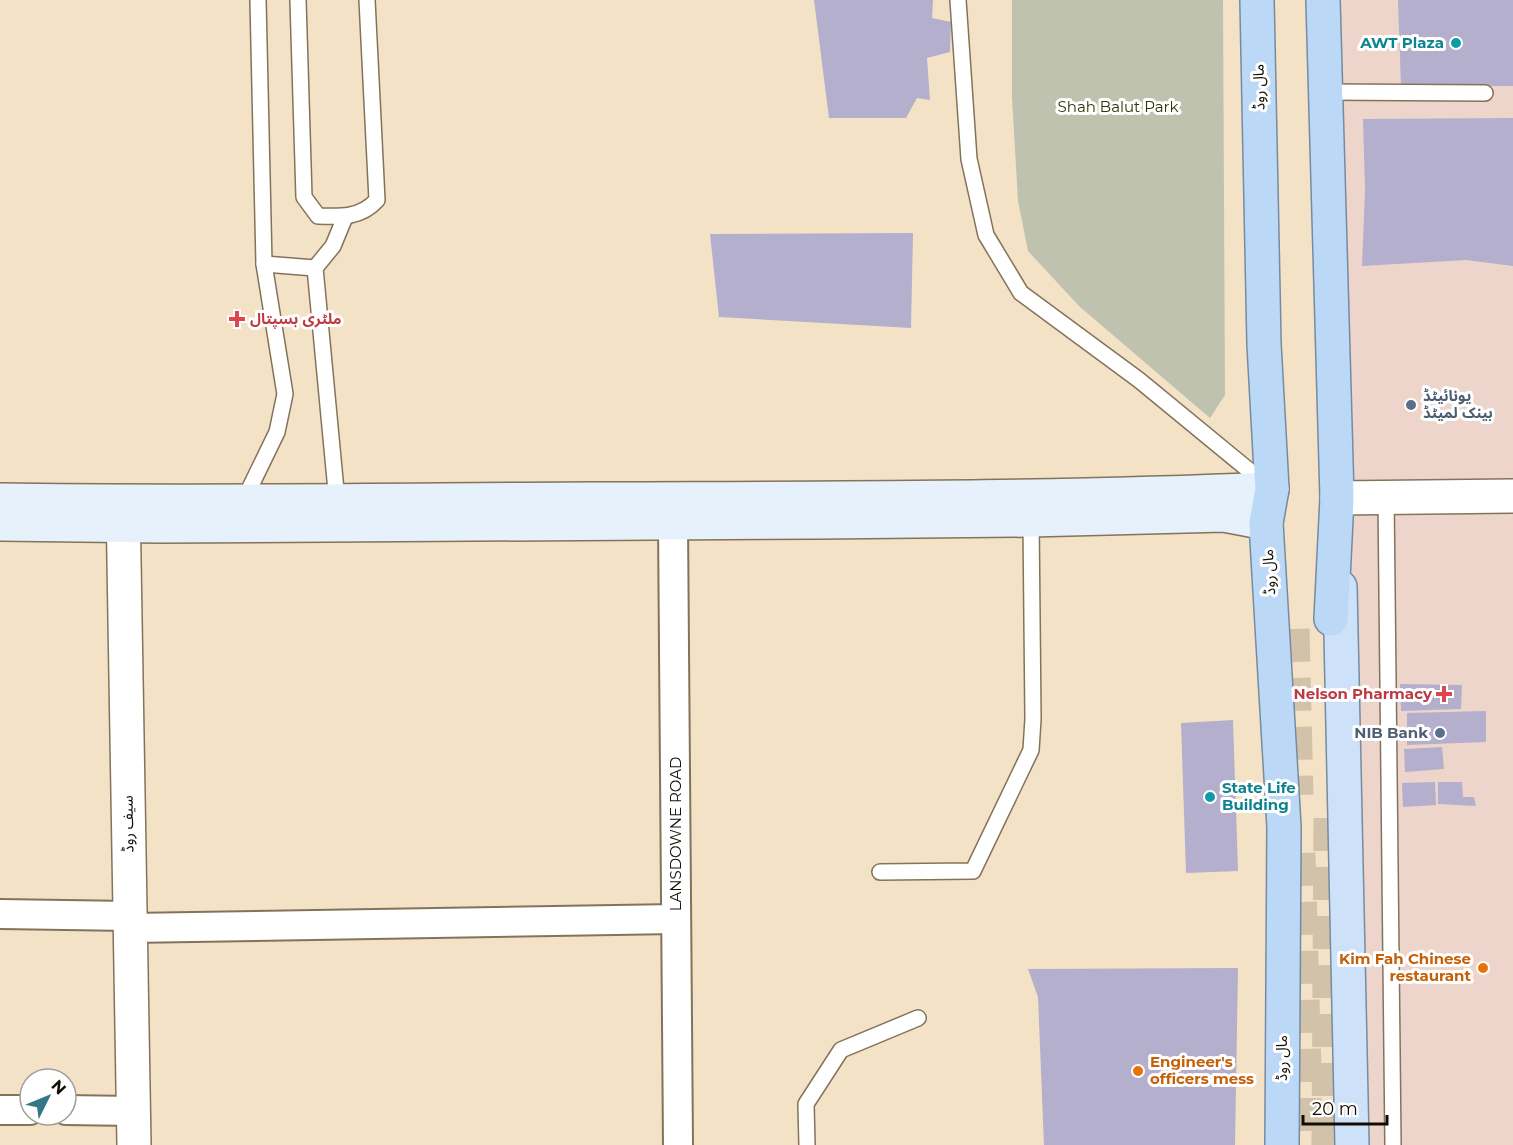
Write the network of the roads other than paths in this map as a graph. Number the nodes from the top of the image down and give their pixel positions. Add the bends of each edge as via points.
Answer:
1 (258, 0) edge
2 (298, 0) edge
3 (367, 0) edge
4 (958, 0) edge
5 (1257, 0) edge
6 (1323, 0) edge
7 (1326, 92) junction
8 (1485, 93) dead end
9 (345, 217) junction
10 (264, 264) junction
11 (315, 268) junction
12 (1272, 489) junction
13 (1513, 496) edge
14 (1337, 498) junction
15 (1386, 498) junction
16 (0, 500) edge
17 (244, 500) junction
18 (337, 501) junction
19 (123, 514) junction
20 (1031, 520) junction
21 (673, 523) junction
22 (1266, 523) junction
23 (0, 524) edge
24 (1330, 619) dead end
25 (1293, 629) tunnel mouth
26 (880, 872) dead end
27 (0, 914) edge
28 (676, 919) junction
29 (130, 922) junction
30 (918, 1018) dead end
31 (0, 1110) edge
32 (18, 1110) edge
33 (78, 1110) edge
34 (133, 1111) junction
35 (134, 1145) edge
36 (678, 1145) edge
37 (807, 1145) edge
38 (1282, 1145) edge
39 (1352, 1145) edge
40 (1393, 1145) edge

1 - 10 lane
2 - 9 lane via 304,197 318,216
3 - 9 lane via 377,200 369,209
4 - 12 lane via 969,159 976,192 986,235 1022,293 1138,380
5 - 12 highway, مال روڈ via 1264,344
6 - 7 highway
7 - 8 lane
7 - 14 highway
9 - 11 lane via 333,246
10 - 11 lane
10 - 17 lane via 285,394 277,432
11 - 18 lane
12 - 18 main road via 1019,496
12 - 22 highway, مال روڈ
12 - 25 highway
13 - 15 street
14 - 15 street
14 - 24 highway
14 - 39 main road
15 - 40 lane
16 - 19 main road
17 - 18 main road
17 - 19 main road
19 - 21 main road
19 - 23 main road
19 - 29 street, سیف روڈ
20 - 21 main road
20 - 22 main road via 1224,515
20 - 26 lane via 1031,750 973,871
21 - 28 street, LANSDOWNE ROAD
22 - 38 highway, مال روڈ via 1284,827
27 - 29 street
28 - 29 street
28 - 36 street, LANSDOWNE ROAD
29 - 34 street, سیف روڈ
30 - 37 lane via 841,1050 806,1104
31 - 32 street
33 - 34 street
34 - 35 street, سیف روڈ

